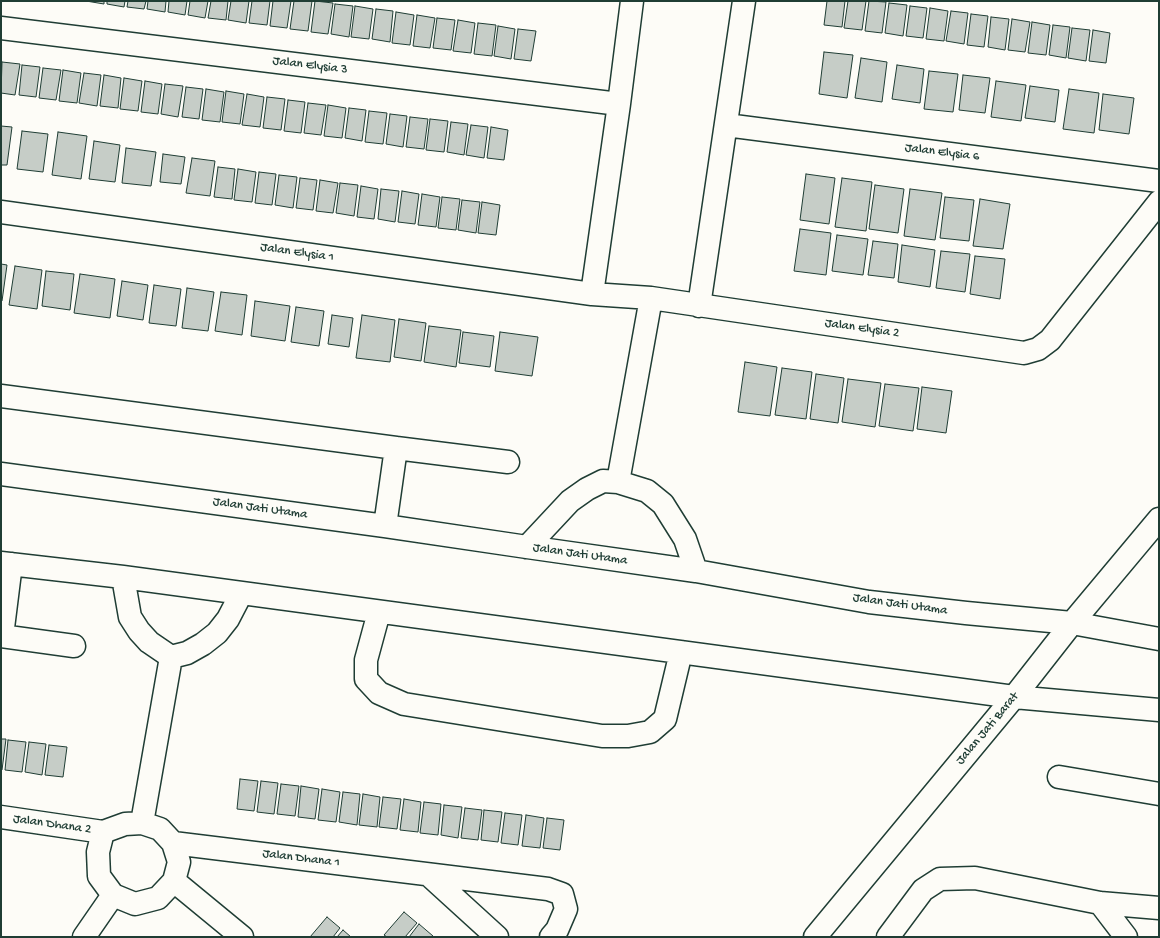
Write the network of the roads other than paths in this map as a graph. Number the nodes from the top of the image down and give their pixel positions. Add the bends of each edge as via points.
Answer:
1 (632, 1) edge
2 (744, 1) edge
3 (1, 28) edge
4 (619, 104) junction
5 (726, 125) junction
6 (1159, 181) edge
7 (1159, 202) edge
8 (1, 212) edge
9 (592, 294) junction
10 (651, 298) junction
11 (699, 306) junction
12 (1, 396) edge
13 (396, 448) junction
14 (508, 462) dead end
15 (1, 474) edge
16 (618, 482) junction
17 (1159, 519) edge
18 (385, 526) junction
19 (527, 547) junction
20 (6, 563) edge
21 (696, 570) junction
22 (123, 578) junction
23 (241, 594) junction
24 (378, 612) junction
25 (1072, 623) junction
26 (1, 636) edge
27 (1159, 639) edge
28 (74, 646) dead end
29 (681, 652) junction
30 (171, 657) junction
31 (1014, 697) junction
32 (1159, 710) edge
33 (1059, 777) dead end
34 (1159, 794) edge
35 (1, 817) edge
36 (142, 823) junction
37 (103, 832) junction
38 (173, 843) junction
39 (429, 875) junction
40 (174, 881) junction
41 (113, 895) junction
42 (1100, 903) junction
43 (1159, 908) edge
44 (84, 937) edge
45 (242, 937) edge
46 (497, 937) edge
47 (551, 937) edge
48 (815, 937) edge
49 (888, 937) edge
50 (1126, 937) edge

1 - 4 street
2 - 5 street
3 - 4 street, Jalan Elysia 3
4 - 9 street
5 - 6 street, Jalan Elysia 6
5 - 11 street
7 - 11 street, Jalan Elysia 2 via 1050,340 1038,349 1024,353
8 - 9 street, Jalan Elysia 1
9 - 10 street, Jalan Elysia 1
10 - 11 street, Jalan Elysia 2
10 - 16 street
12 - 13 street
13 - 14 street
13 - 18 street
15 - 18 street, Jalan Jati Utama
16 - 19 street via 603,481 570,501
16 - 21 street via 647,491 663,504 685,539
17 - 25 street, Jalan Jati Barat
18 - 19 street, Jalan Jati Utama
19 - 21 street, Jalan Jati Utama
20 - 22 street
20 - 26 street
21 - 25 street, Jalan Jati Utama via 869,602
22 - 23 street
22 - 30 street via 130,617 149,642
23 - 24 street
23 - 30 street via 217,633 187,653
24 - 29 street
24 - 29 street via 366,660 366,679 379,693 404,704 602,736 628,736 650,732 666,718
25 - 27 street, Jalan Jati Utama
25 - 31 street, Jalan Jati Barat
26 - 28 street
29 - 31 street
30 - 36 street
31 - 32 street
31 - 48 street, Jalan Jati Barat
33 - 34 street
35 - 37 street, Jalan Dhana 2
36 - 37 street via 125,824
36 - 38 street via 160,829
37 - 41 street via 98,852 99,876
38 - 39 street, Jalan Dhana 1
38 - 40 street via 178,862
39 - 46 street
39 - 47 street, Jalan Dhana 1 via 562,894 566,908 557,930
40 - 41 street via 158,898 135,904
40 - 45 street
41 - 44 street
42 - 43 street
42 - 49 street via 975,878 940,879 923,890
42 - 50 street

